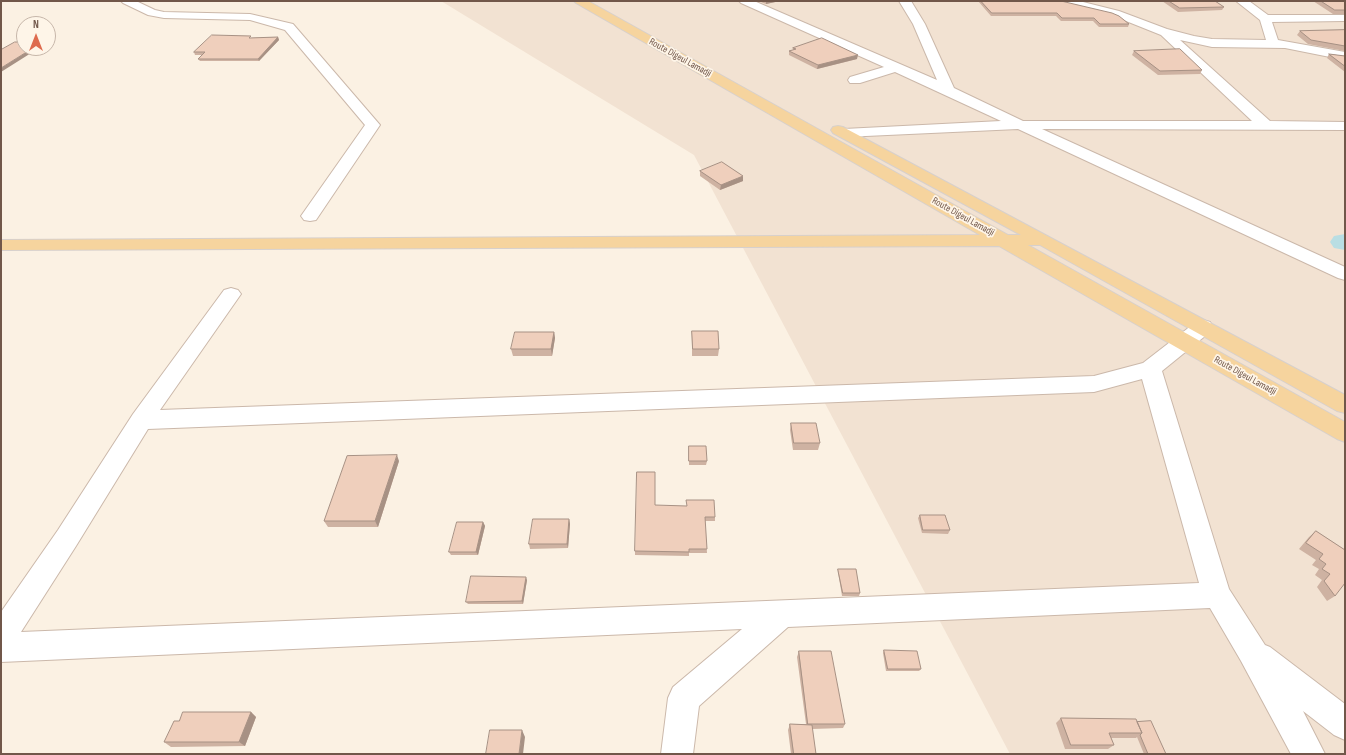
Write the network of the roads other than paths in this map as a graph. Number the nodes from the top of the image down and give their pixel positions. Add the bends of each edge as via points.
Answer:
1 (127, 1) edge
2 (580, 1) edge
3 (608, 1) edge
4 (745, 1) edge
5 (905, 1) edge
6 (1065, 1) edge
7 (1242, 1) edge
8 (1132, 8) dead end
9 (1345, 18) edge
10 (1265, 19) junction
11 (1146, 25) junction
12 (1163, 32) junction
13 (1273, 44) junction
14 (1339, 54) edge
15 (1345, 60) edge
16 (896, 67) junction
17 (855, 80) dead end
18 (948, 90) junction
19 (1020, 125) junction
20 (1266, 126) junction
21 (1345, 126) edge
22 (844, 133) junction
23 (310, 216) dead end
24 (1003, 240) junction
25 (1044, 240) junction
26 (1, 245) edge
27 (1345, 274) edge
28 (231, 294) dead end
29 (1203, 327) junction
30 (1184, 342) junction
31 (1150, 369) junction
32 (1345, 405) edge
33 (141, 420) junction
34 (1345, 433) edge
35 (1217, 595) junction
36 (782, 614) junction
37 (1, 637) edge
38 (1, 647) edge
39 (1252, 651) junction
40 (1342, 724) edge
41 (677, 754) edge
42 (1309, 754) edge

1 - 23 street via 152,13 164,15 250,17 288,26 369,119 373,125
2 - 24 main road, Route Digeul Lamadji
3 - 22 main road, Route Digeul Lamadji
4 - 16 street
5 - 18 street via 919,24
6 - 11 street via 1115,13
7 - 10 street
8 - 11 street
9 - 10 street
10 - 13 street
11 - 12 street
12 - 13 street via 1212,43
12 - 20 street
13 - 14 street
14 - 15 street
16 - 17 street
16 - 18 street
18 - 19 street
19 - 20 street
19 - 22 street
19 - 27 street
20 - 21 street
22 - 25 main road, Route Digeul Lamadji
24 - 25 main road
24 - 26 main road
24 - 30 main road, Route Digeul Lamadji
25 - 29 main road, Route Digeul Lamadji
28 - 33 street
29 - 30 street
29 - 32 main road, Route Digeul Lamadji
30 - 31 street
30 - 34 main road, Route Digeul Lamadji
31 - 33 street via 1094,384
31 - 35 street
33 - 37 street
35 - 36 street
35 - 39 street
36 - 38 street
36 - 41 street via 684,698
39 - 40 street
39 - 42 street

